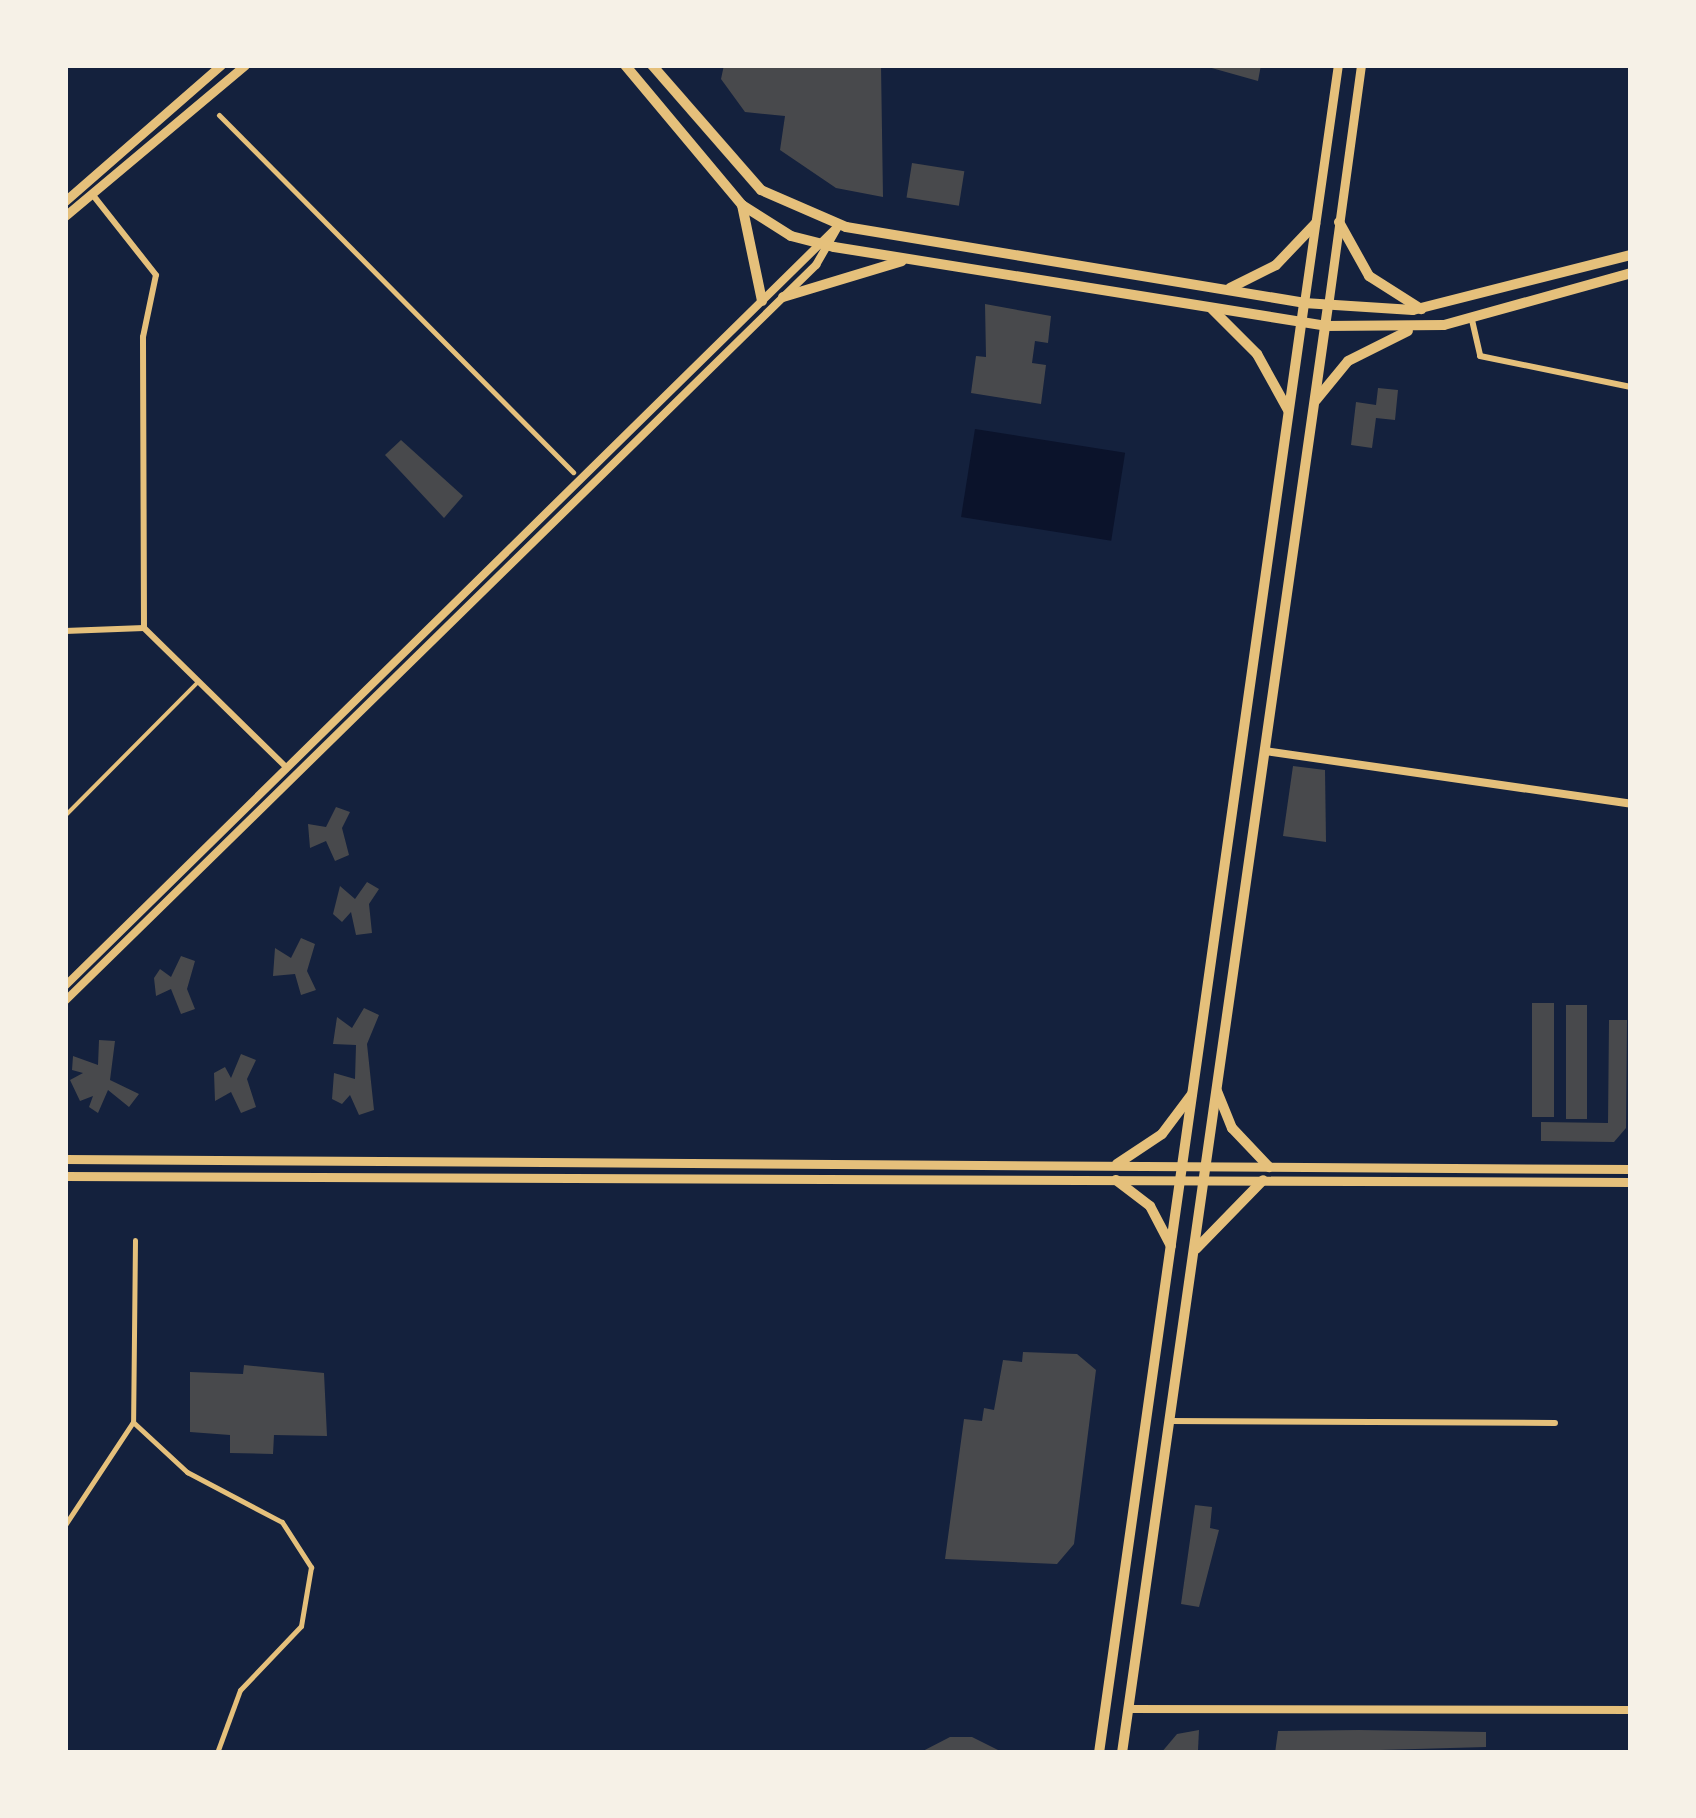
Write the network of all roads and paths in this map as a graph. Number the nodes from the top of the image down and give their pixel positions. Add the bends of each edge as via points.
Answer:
1 (221, 65) edge
2 (246, 65) edge
3 (625, 65) edge
4 (652, 65) edge
5 (1338, 65) edge
6 (1361, 65) edge
7 (218, 115) dead end
8 (92, 194) junction
9 (65, 200) edge
10 (742, 204) junction
11 (65, 216) edge
12 (1340, 222) junction
13 (1316, 224) junction
14 (839, 226) junction
15 (820, 244) junction
16 (834, 247) junction
17 (1631, 255) edge
18 (910, 260) junction
19 (1631, 273) edge
20 (1222, 289) junction
21 (765, 297) junction
22 (780, 299) junction
23 (1304, 303) junction
24 (1328, 306) junction
25 (1213, 309) junction
26 (1418, 310) junction
27 (1472, 320) junction
28 (1301, 323) junction
29 (1325, 326) junction
30 (1413, 329) junction
31 (1631, 388) edge
32 (1314, 403) junction
33 (1289, 411) junction
34 (573, 472) dead end
35 (144, 628) junction
36 (65, 631) edge
37 (198, 682) junction
38 (1265, 751) junction
39 (287, 768) junction
40 (1631, 804) edge
41 (65, 816) edge
42 (65, 986) edge
43 (65, 1001) edge
44 (1205, 1014) junction
45 (1226, 1017) junction
46 (1216, 1088) junction
47 (1195, 1089) junction
48 (65, 1159) edge
49 (1056, 1164) junction
50 (1117, 1164) junction
51 (1185, 1164) junction
52 (1206, 1165) junction
53 (1268, 1168) junction
54 (1631, 1169) edge
55 (65, 1176) edge
56 (1056, 1180) junction
57 (1116, 1180) junction
58 (1183, 1180) junction
59 (1203, 1180) junction
60 (1263, 1180) junction
61 (1631, 1182) edge
62 (136, 1240) dead end
63 (1172, 1251) junction
64 (1193, 1254) junction
65 (1168, 1278) junction
66 (1190, 1281) junction
67 (133, 1422) junction
68 (1170, 1422) junction
69 (1555, 1423) dead end
70 (65, 1525) edge
71 (1128, 1709) junction
72 (1631, 1710) edge
73 (217, 1753) edge
74 (1100, 1753) edge
75 (1122, 1753) edge

1 - 9 main road
2 - 8 main road
3 - 10 main road
4 - 14 main road via 761,190
5 - 13 main road
6 - 12 main road
7 - 34 street
8 - 11 main road
8 - 35 street via 156,275 143,337
10 - 15 main road
10 - 21 main road
12 - 24 main road
12 - 26 main road via 1369,276
13 - 20 main road via 1276,266
13 - 23 main road
14 - 15 street
14 - 16 street
14 - 20 main road
15 - 16 main road
15 - 21 street
16 - 18 main road
16 - 22 street
17 - 26 main road
18 - 22 main road
18 - 25 main road
19 - 27 main road
20 - 23 main road
20 - 25 main road
21 - 22 street
21 - 39 street
22 - 43 street
23 - 24 main road
23 - 28 main road
24 - 26 main road
24 - 29 main road
25 - 28 main road
25 - 33 main road via 1257,354
26 - 30 main road
27 - 30 main road
27 - 31 street via 1480,356
28 - 29 main road
28 - 33 main road
29 - 30 main road
29 - 32 main road
30 - 32 main road via 1348,361
32 - 38 main road
33 - 44 main road
35 - 36 street
35 - 37 street
37 - 39 street
37 - 41 lane
38 - 40 street
38 - 45 main road
39 - 42 street
44 - 45 main road
44 - 47 main road
45 - 46 main road
46 - 52 main road
46 - 53 main road via 1232,1128
47 - 50 main road via 1162,1134
47 - 51 main road
48 - 49 main road
49 - 50 main road
49 - 56 main road
50 - 51 main road
51 - 52 main road
51 - 58 main road
52 - 53 main road
52 - 59 main road
53 - 54 main road
55 - 56 main road
56 - 57 main road
57 - 58 main road
57 - 63 main road via 1158,1216
58 - 59 main road
58 - 63 main road
59 - 60 main road
59 - 64 main road
60 - 61 main road
60 - 64 main road
62 - 67 street
63 - 65 main road
64 - 66 main road
65 - 66 main road
65 - 74 main road
66 - 68 main road
67 - 70 street
67 - 73 street via 187,1472 282,1522 311,1567 301,1626 240,1690
68 - 69 street
68 - 71 main road
71 - 72 street
71 - 75 main road

